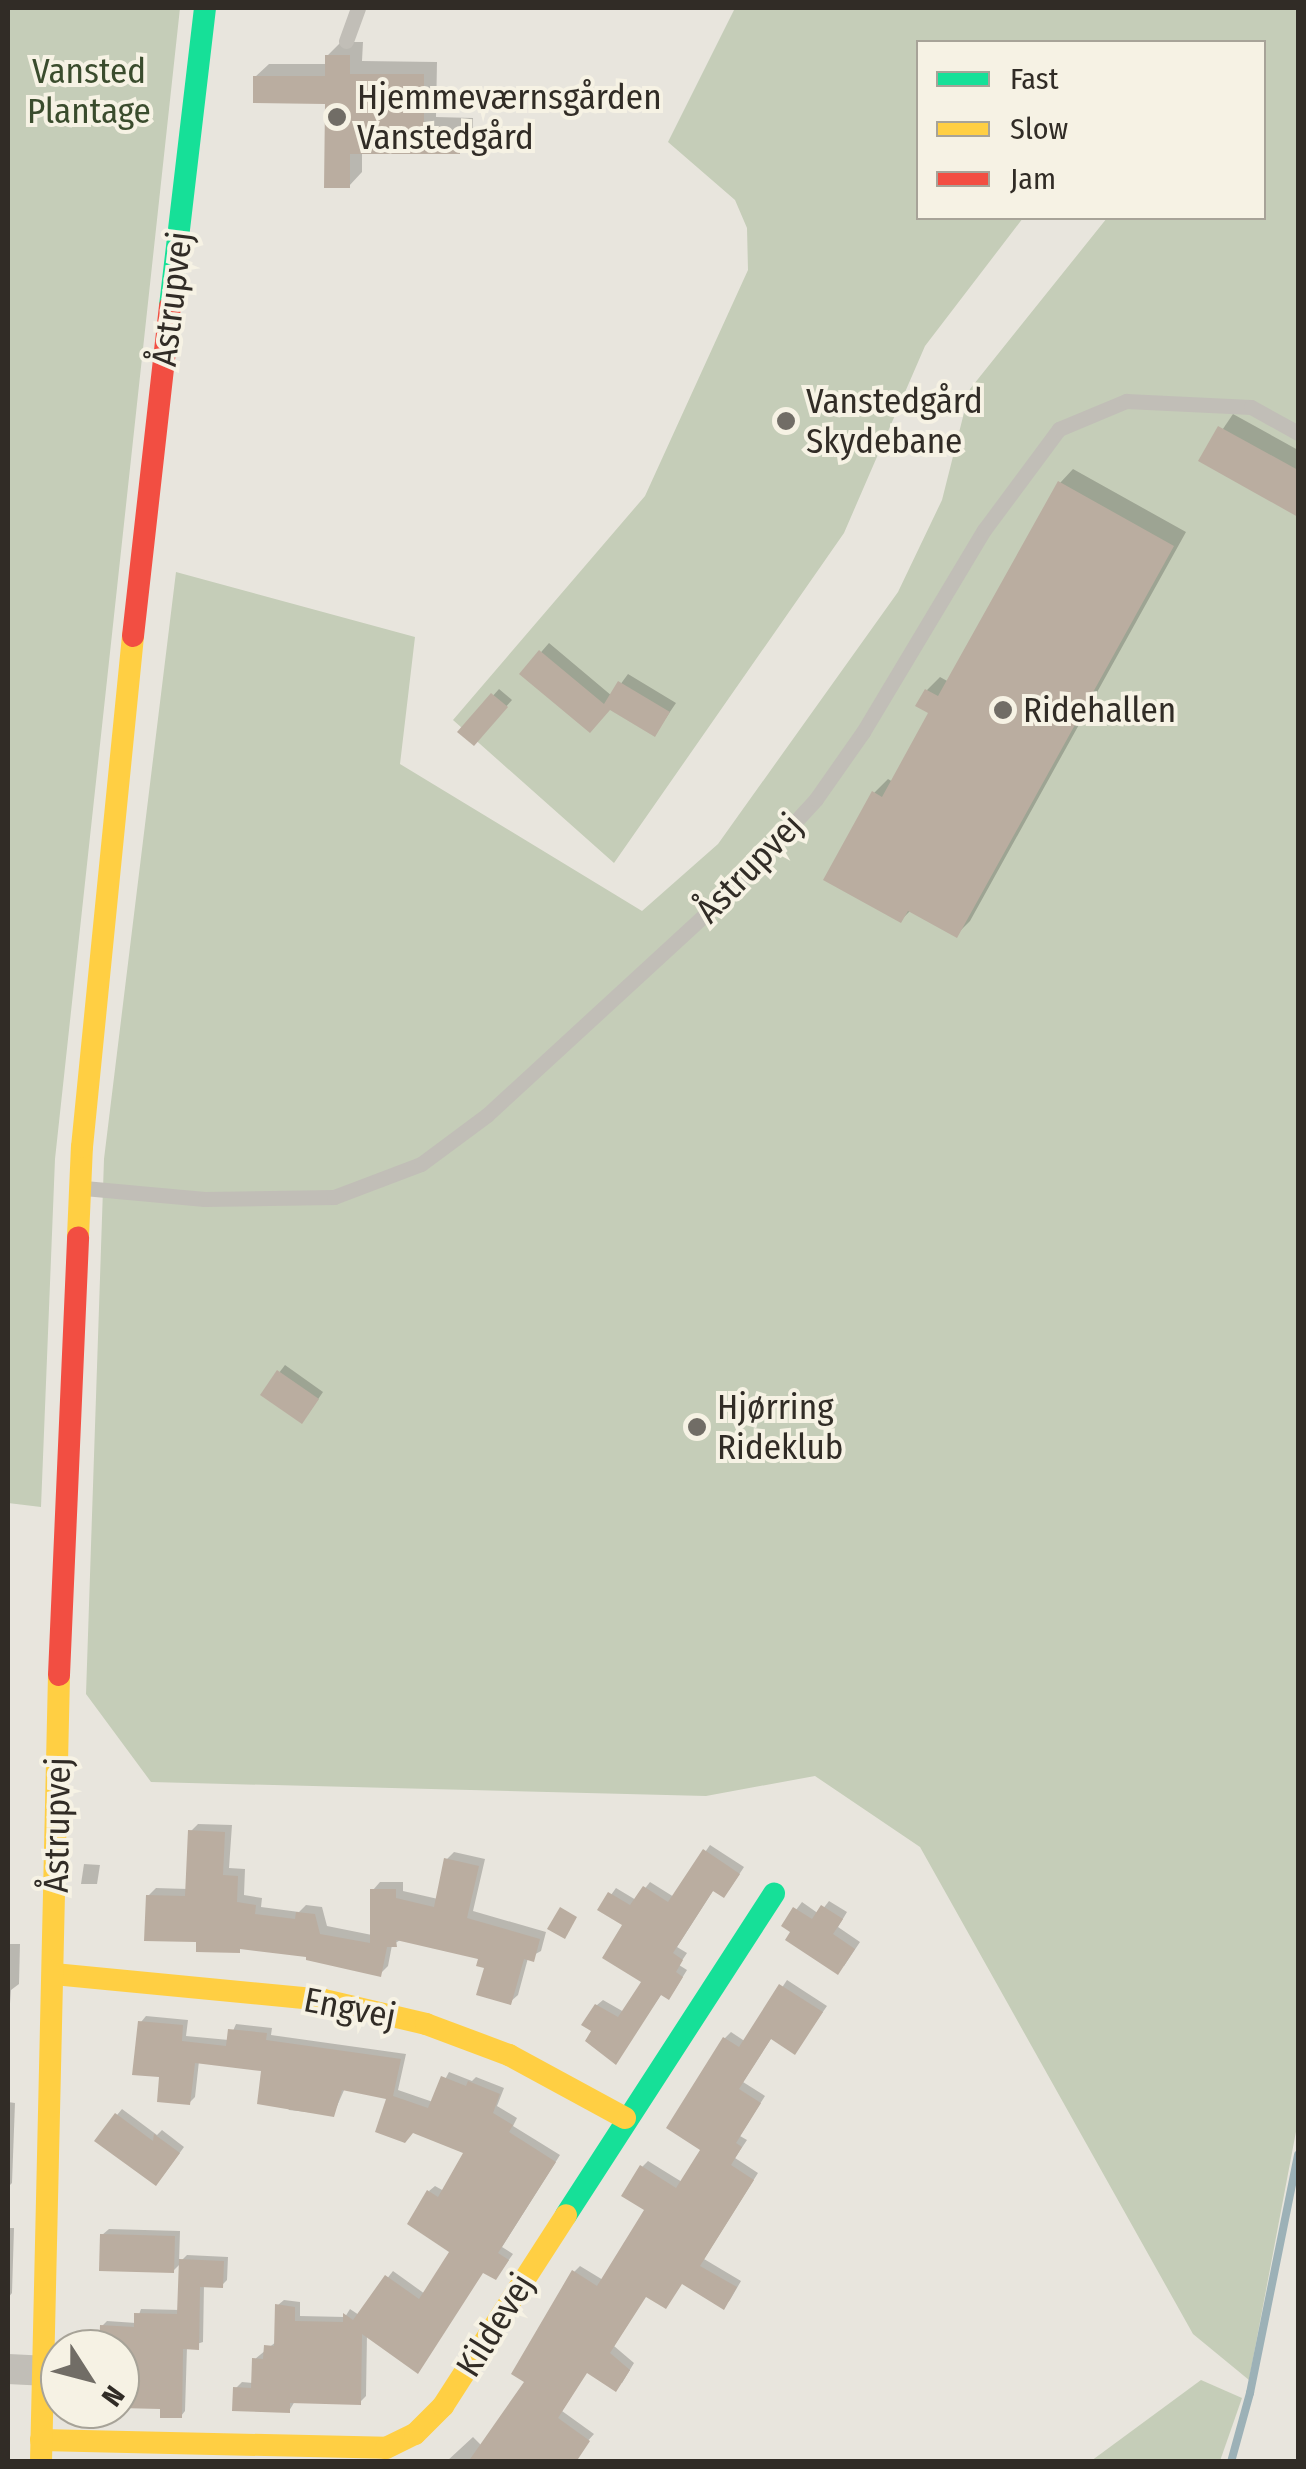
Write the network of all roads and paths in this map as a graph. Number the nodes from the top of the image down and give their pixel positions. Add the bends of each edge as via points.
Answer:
1 (206, 8) edge
2 (358, 8) edge
3 (346, 41) dead end
4 (1298, 434) edge
5 (80, 1188) junction
6 (774, 1893) dead end
7 (54, 1974) junction
8 (626, 2118) junction
9 (44, 2329) edge
10 (8, 2368) edge
11 (40, 2372) edge
12 (41, 2451) edge
13 (328, 2455) edge

1 - 5 street, Åstrupvej via 142,552
2 - 3 lane
4 - 5 lane, Åstrupvej via 1251,406 1126,402 1059,428 984,530 816,799 734,888 487,1115 422,1164 334,1197 205,1199
5 - 7 street, Åstrupvej
6 - 8 street, Kildevej
7 - 8 street, Engvej via 324,2000 426,2024 509,2055
7 - 9 street, Åstrupvej
8 - 13 street, Kildevej via 443,2406 415,2434 386,2448
10 - 11 street
12 - 13 street, Kildevej

